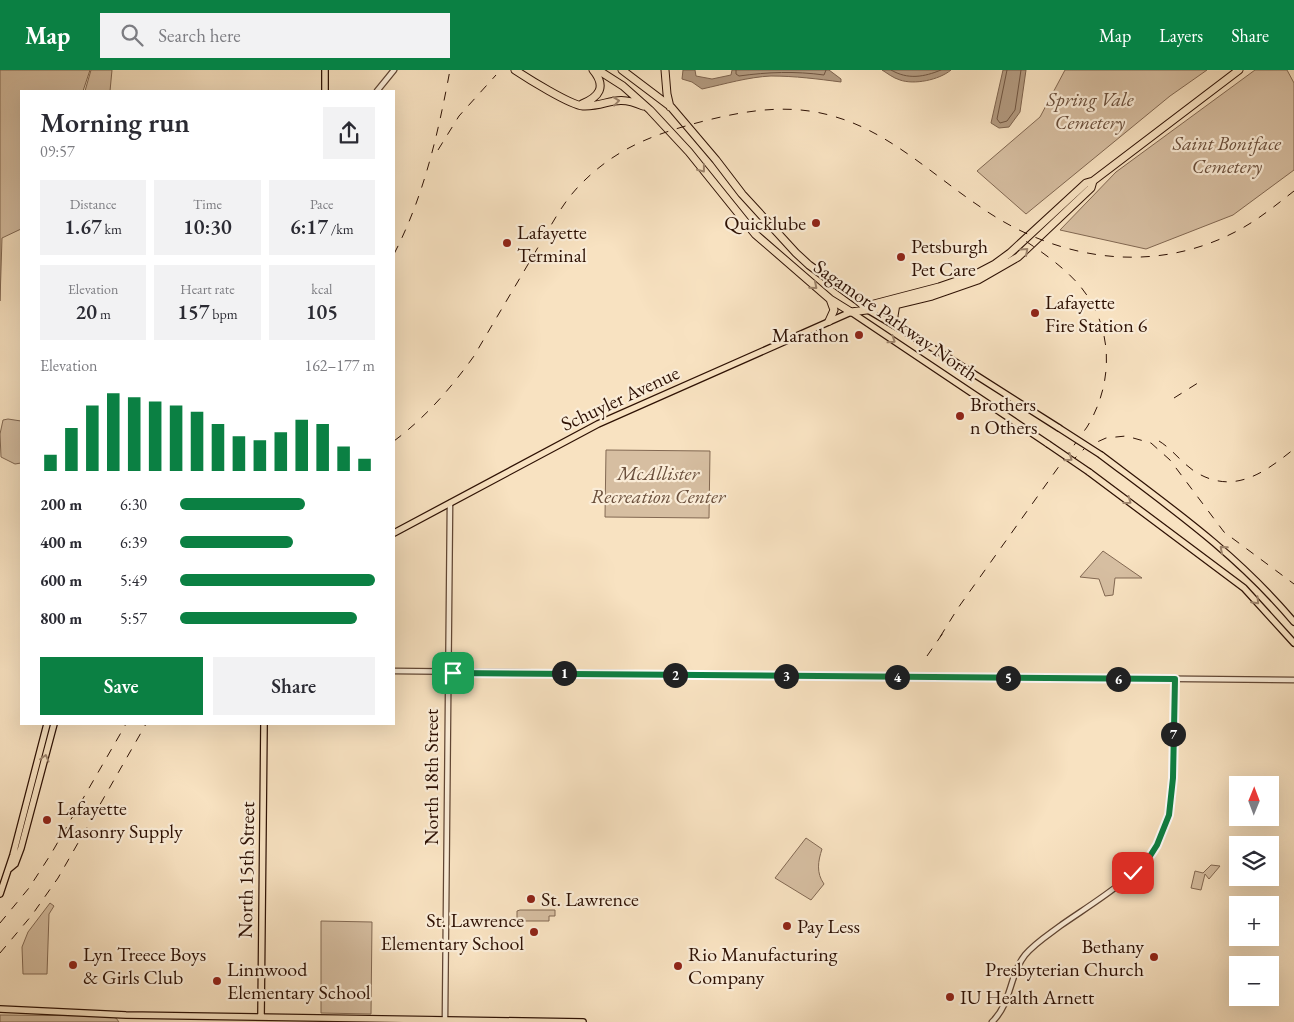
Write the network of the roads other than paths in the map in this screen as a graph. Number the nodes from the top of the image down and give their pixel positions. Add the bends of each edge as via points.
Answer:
1 (324, 70) edge
2 (394, 70) edge
3 (515, 70) edge
4 (593, 70) edge
5 (598, 70) edge
6 (622, 70) edge
7 (665, 70) edge
8 (1238, 70) edge
9 (325, 90) edge
10 (378, 90) edge
11 (580, 106) junction
12 (670, 107) junction
13 (650, 110) junction
14 (1093, 181) junction
15 (830, 299) junction
16 (896, 304) junction
17 (866, 309) junction
18 (851, 312) junction
19 (830, 321) junction
20 (895, 325) junction
21 (450, 503) junction
22 (395, 532) edge
23 (1294, 622) edge
24 (1294, 643) edge
25 (395, 672) edge
26 (448, 673) junction
27 (1175, 679) junction
28 (1294, 680) edge
29 (47, 725) edge
30 (54, 725) edge
31 (264, 725) edge
32 (1, 869) dead end
33 (9, 869) junction
34 (0, 894) edge
35 (0, 1009) edge
36 (261, 1017) junction
37 (220, 1019) edge
38 (445, 1021) edge
39 (583, 1022) edge
40 (992, 1022) edge

1 - 9 main road
2 - 10 street
3 - 11 highway
4 - 11 highway via 598,76 599,94
5 - 13 highway, Sagamore Parkway North via 623,86
6 - 12 highway, Sagamore Parkway North
7 - 12 highway
8 - 14 highway, Schuyler Avenue
11 -> 13 highway via 625,99
12 - 17 highway, Sagamore Parkway North via 796,253
13 -> 15 highway, Sagamore Parkway North via 689,152 755,234
16 -> 14 highway, Schuyler Avenue via 978,280 1018,257 1091,188
14 - 17 highway, Schuyler Avenue via 1086,183 995,264 974,275
15 - 18 highway, Sagamore Parkway North
15 - 19 highway via 834,310
16 - 17 highway, Schuyler Avenue
16 - 20 highway
17 - 18 highway, Schuyler Avenue
17 - 20 main road, Sagamore Parkway North
18 - 19 main road, Schuyler Avenue
18 -> 24 main road, Sagamore Parkway North, bridge via 1089,472 1244,588
19 - 21 main road, Schuyler Avenue via 598,424
23 -> 20 main road, Sagamore Parkway North, bridge via 1272,595 1221,547 1101,455
21 - 22 main road, Schuyler Avenue
21 - 26 street, North 18th Street
25 - 26 street
26 - 27 street
26 - 38 street, North 18th Street
27 - 28 street
27 - 40 street via 1172,796 1169,815 1157,845 1133,873 1024,956 1006,1003
29 - 33 main road
33 -> 30 main road via 15,864 21,848
31 - 36 main road, North 15th Street
32 - 33 main road
33 - 34 main road
35 - 37 main road
36 - 37 main road
36 - 38 main road
38 - 39 main road

